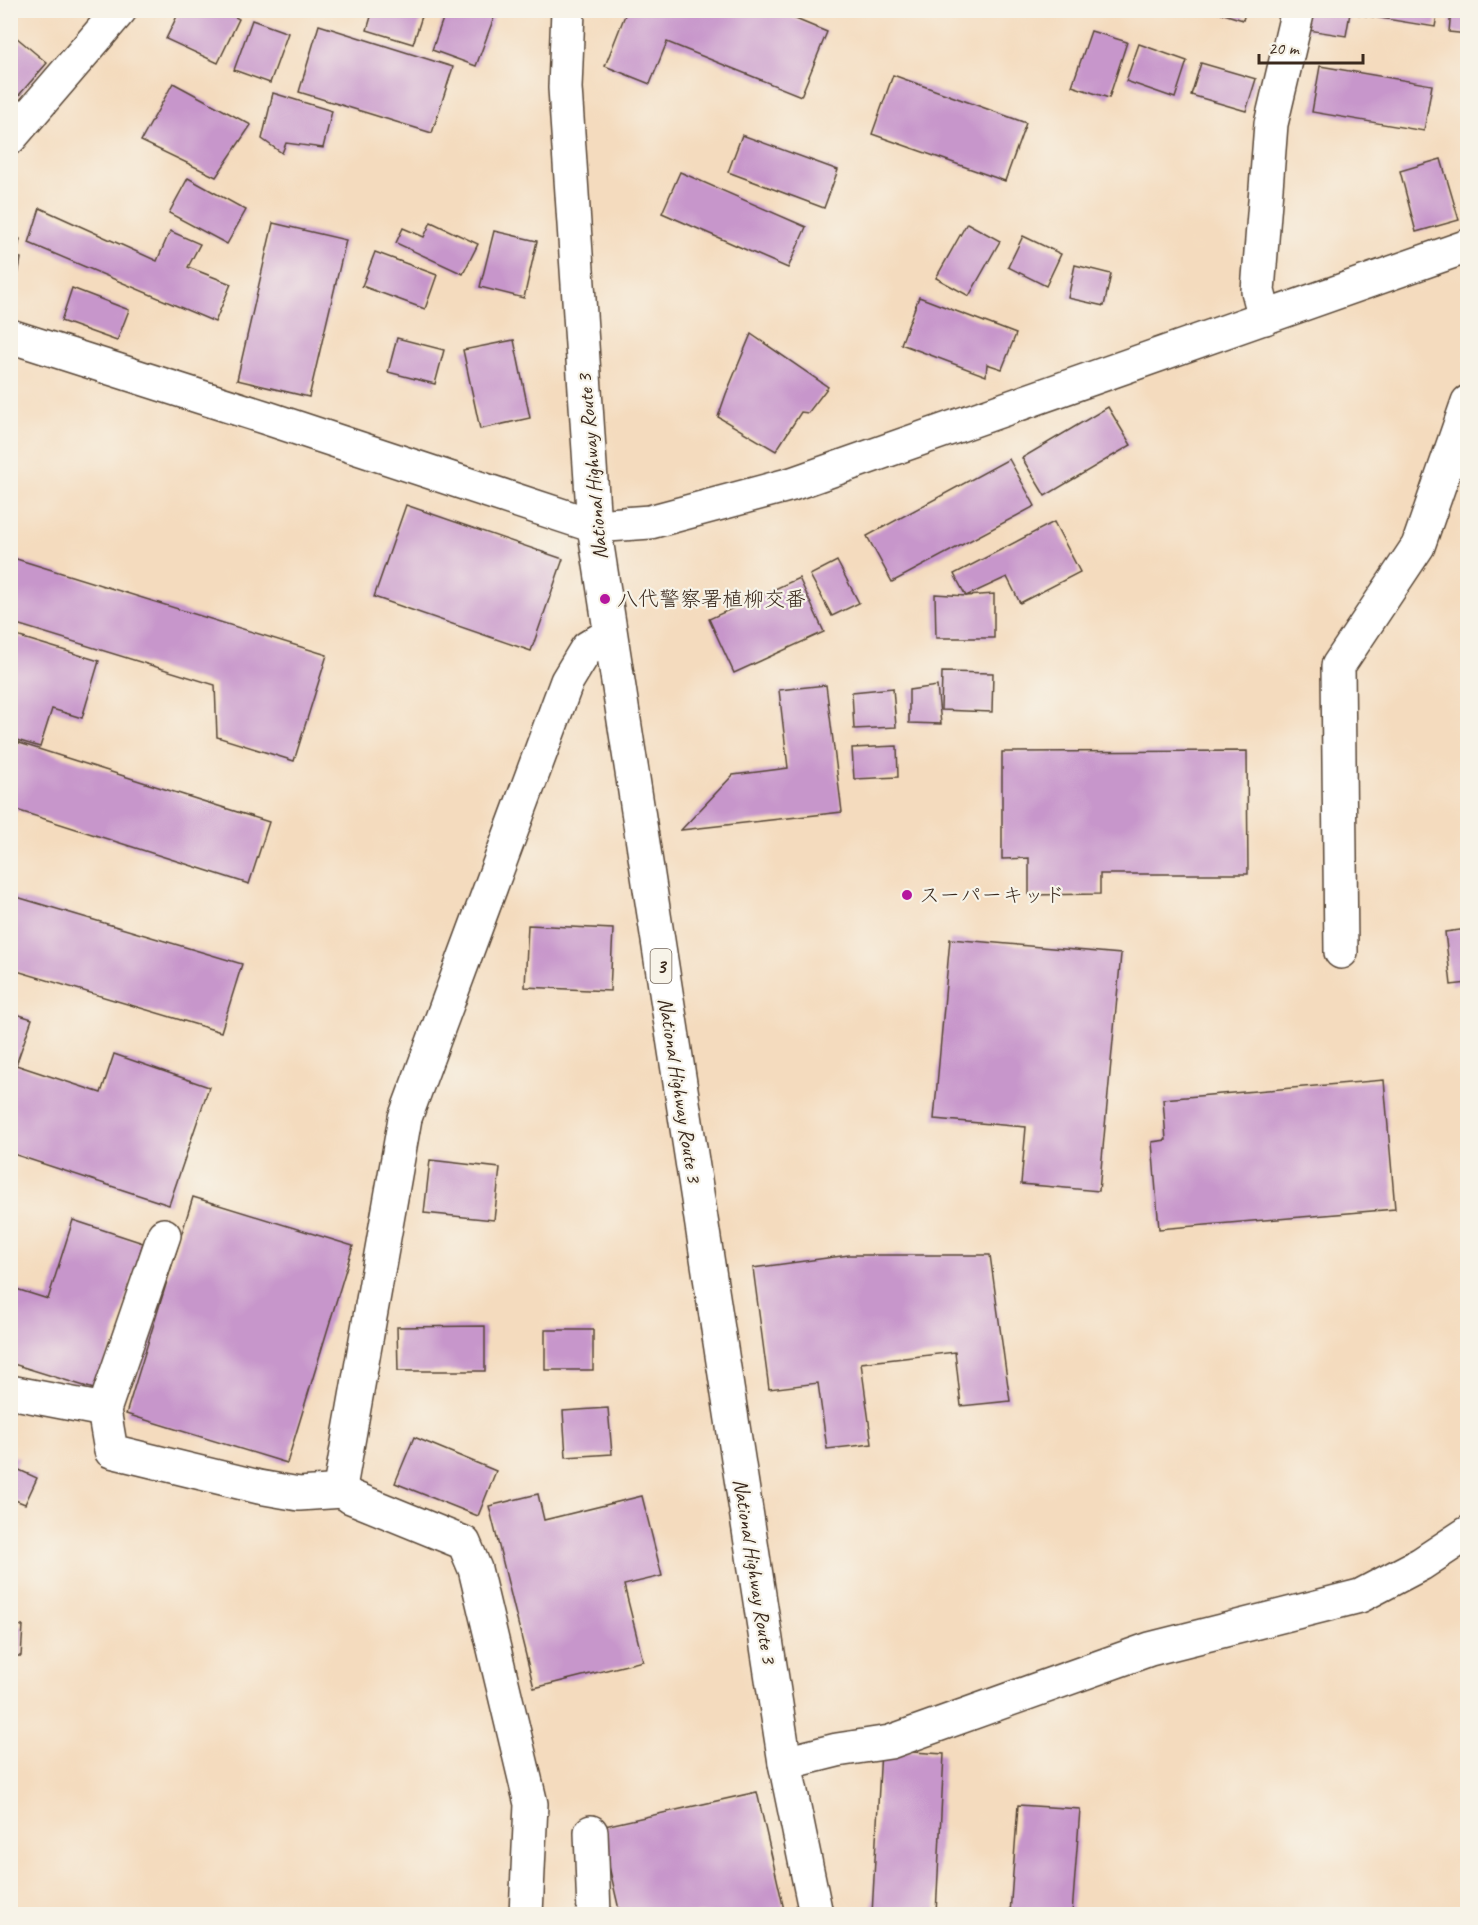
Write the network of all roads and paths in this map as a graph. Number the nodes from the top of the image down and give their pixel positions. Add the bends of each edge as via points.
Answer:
1 (120, 10) edge
2 (568, 10) edge
3 (1298, 10) edge
4 (10, 138) edge
5 (1467, 246) edge
6 (1265, 318) junction
7 (10, 336) edge
8 (1467, 402) edge
9 (594, 526) junction
10 (610, 634) junction
11 (1341, 952) dead end
12 (164, 1235) dead end
13 (10, 1392) edge
14 (104, 1410) junction
15 (344, 1491) junction
16 (1467, 1533) edge
17 (785, 1763) junction
18 (591, 1832) dead end
19 (526, 1914) edge
20 (594, 1914) edge
21 (816, 1914) edge

1 - 4 main road
2 - 9 main road, National Highway Route 3 / 3 via 565,87
3 - 6 main road via 1271,124 1258,291
5 - 6 main road
6 - 9 main road via 792,484 650,522
7 - 9 main road
8 - 11 main road via 1418,546 1338,666
9 - 10 main road, National Highway Route 3 / 3
10 - 15 main road via 587,648 567,681 405,1118 340,1482
10 - 17 main road, National Highway Route 3 / 3
12 - 14 main road
13 - 14 main road
14 - 15 main road via 111,1451 299,1494
15 - 19 main road via 464,1543 475,1569 531,1804
16 - 17 main road via 1421,1564 1360,1596 1150,1649 890,1742
17 - 21 main road, National Highway Route 3 / 3
18 - 20 main road

